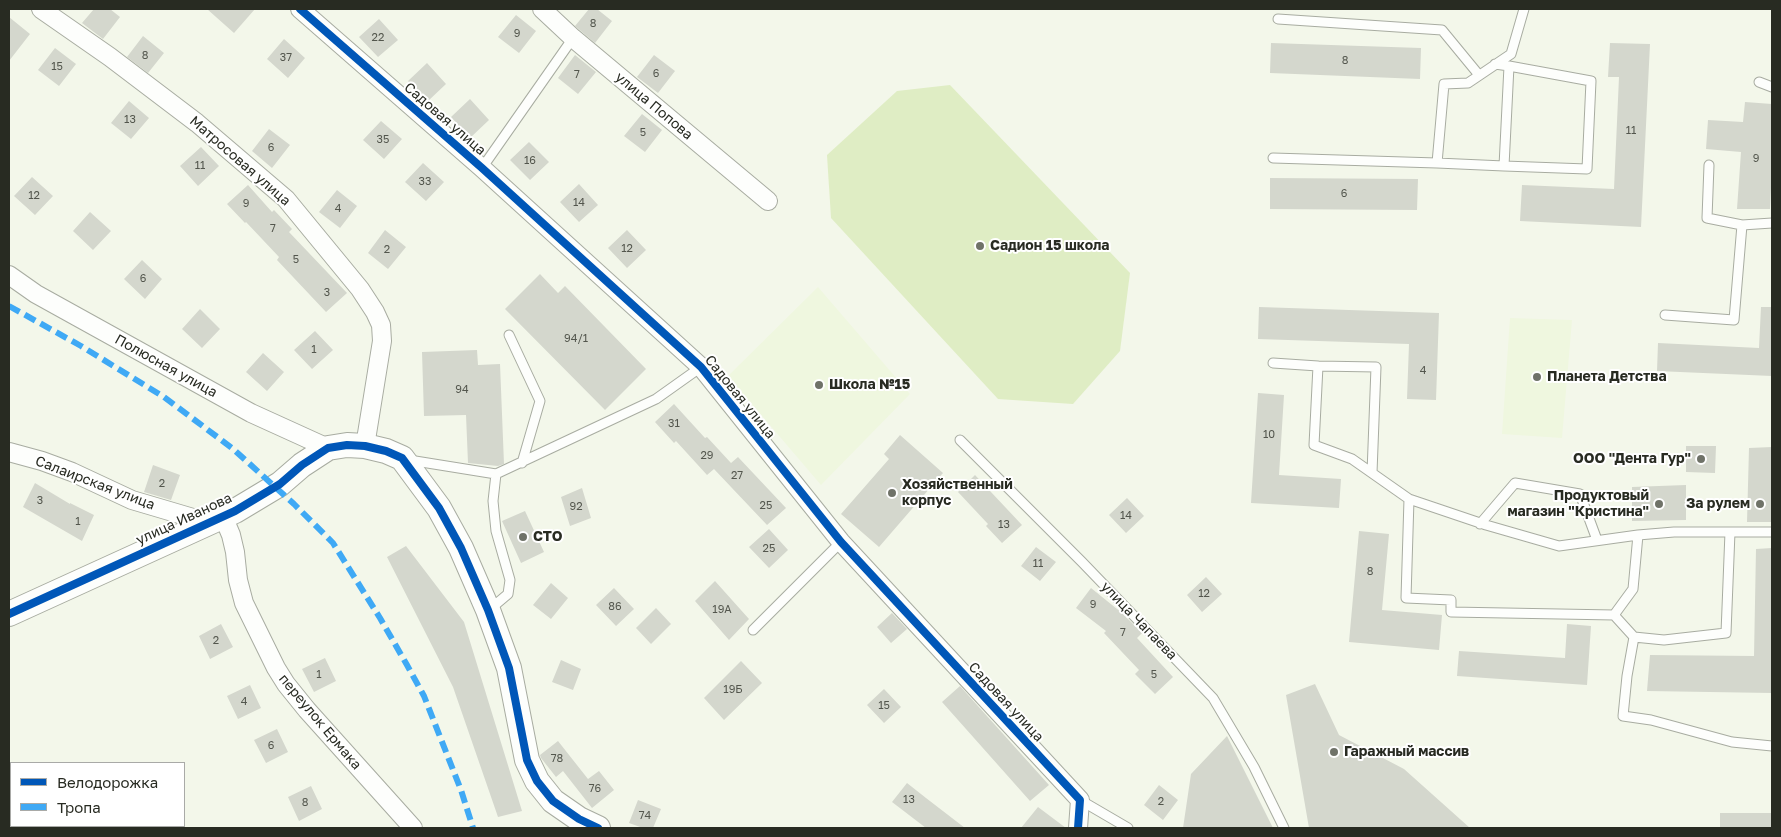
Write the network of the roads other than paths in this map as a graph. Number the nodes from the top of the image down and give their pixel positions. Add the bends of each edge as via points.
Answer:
1 (42, 9) edge
2 (300, 9) edge
3 (542, 9) edge
4 (1524, 9) edge
5 (1278, 19) dead end
6 (573, 38) junction
7 (1496, 64) junction
8 (1509, 66) junction
9 (1479, 75) junction
10 (1759, 82) dead end
11 (1772, 87) edge
12 (1273, 158) dead end
13 (1437, 163) junction
14 (1709, 165) dead end
15 (1504, 166) junction
16 (482, 168) junction
17 (768, 201) dead end
18 (1772, 223) edge
19 (1742, 225) junction
20 (9, 275) edge
21 (1665, 315) dead end
22 (509, 334) dead end
23 (1273, 363) dead end
24 (1318, 366) junction
25 (701, 367) junction
26 (960, 440) dead end
27 (365, 446) junction
28 (328, 448) junction
29 (9, 452) edge
30 (402, 458) junction
31 (522, 463) junction
32 (1372, 473) junction
33 (496, 474) junction
34 (1408, 499) junction
35 (216, 520) junction
36 (1480, 524) junction
37 (1730, 532) junction
38 (1772, 532) edge
39 (1638, 535) junction
40 (1597, 540) junction
41 (841, 542) junction
42 (488, 610) junction
43 (9, 614) edge
44 (1614, 615) junction
45 (754, 630) dead end
46 (1634, 637) junction
47 (1772, 746) edge
48 (1080, 800) junction
49 (414, 828) edge
50 (598, 828) edge
51 (1078, 828) edge
52 (1128, 828) edge
53 (1284, 828) edge

1 - 27 street, Матросовая улица via 197,123 286,199 360,289 381,325 382,342
2 - 16 street, Садовая улица
3 - 6 street, улица Попова
4 - 7 lane via 1511,54
5 - 9 lane via 1442,30
6 - 16 lane
6 - 17 street, улица Попова
7 - 8 lane
7 - 9 lane
8 - 15 lane
8 - 15 lane via 1591,81 1587,169
9 - 13 lane via 1468,83 1444,84
10 - 11 lane
12 - 13 lane
13 - 15 lane
14 - 19 lane via 1707,218
16 - 25 street, Садовая улица
18 - 19 lane
19 - 21 lane via 1734,320
20 - 28 street, Полюсная улица via 36,294 251,413
22 - 31 lane via 540,401
23 - 24 lane
24 - 32 lane via 1314,445 1352,459
24 - 32 lane via 1376,368
25 - 31 lane via 656,399
25 - 41 street, Садовая улица
26 - 53 lane, улица Чапаева via 1213,698 1254,767
27 - 28 street, улица Иванова
27 - 30 street, улица Иванова via 386,450
28 - 35 street, улица Иванова via 280,484
29 - 35 street, Салаирская улица via 72,472 132,500
30 - 33 lane
30 - 42 street via 439,508
31 - 33 lane
32 - 34 lane
33 - 42 lane via 496,530 510,580 508,594
34 - 36 lane
34 - 44 lane via 1406,598 1451,600 1451,612
35 - 43 street, улица Иванова
35 - 49 street, переулок Ермака via 231,535 244,603 286,684
36 - 40 lane via 1559,546
36 - 40 lane via 1515,482 1580,494
37 - 38 lane
37 - 39 lane
37 - 46 lane via 1726,634 1664,640
39 - 40 lane
39 - 44 lane via 1633,589
41 - 45 lane
41 - 48 street, Садовая улица
42 - 50 street via 508,668 527,760 537,781 553,801
44 - 46 lane
46 - 47 lane via 1623,716 1651,720 1732,742
48 - 51 street
48 - 52 lane

